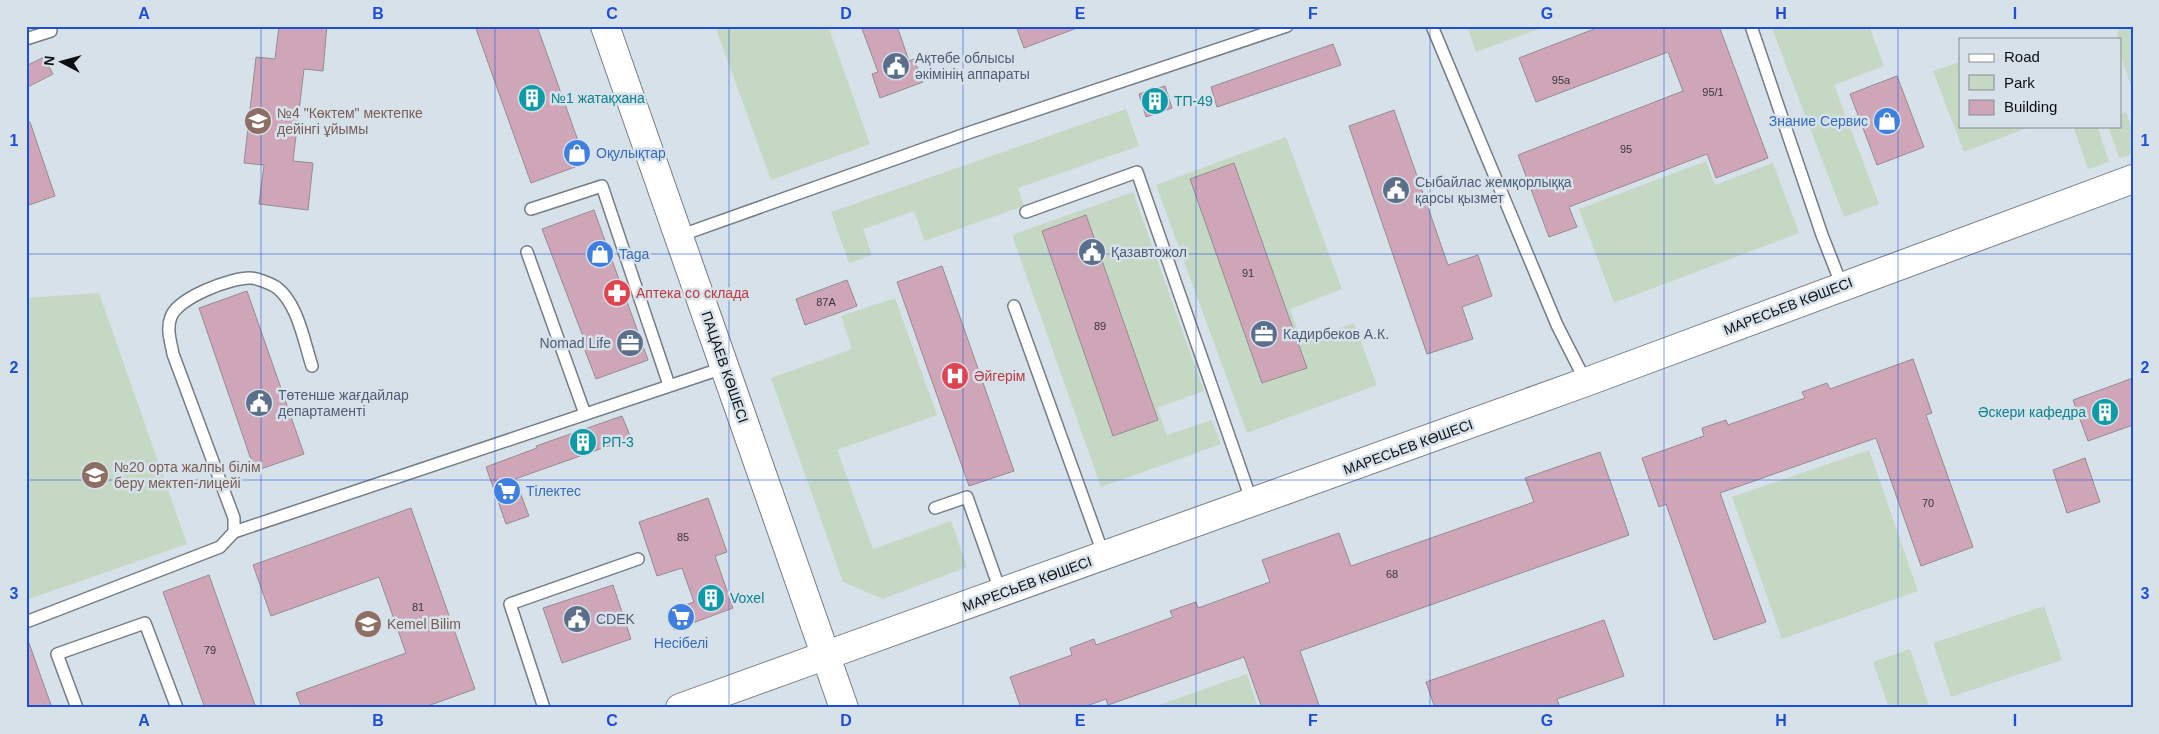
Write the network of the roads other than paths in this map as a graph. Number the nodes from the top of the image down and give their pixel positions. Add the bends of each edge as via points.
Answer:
1 (605, 26) edge
2 (1287, 26) edge
3 (1432, 26) edge
4 (1751, 26) edge
5 (51, 31) dead end
6 (26, 40) edge
7 (2133, 179) edge
8 (531, 209) dead end
9 (1026, 212) dead end
10 (679, 236) junction
11 (527, 252) dead end
12 (1842, 286) junction
13 (1014, 306) dead end
14 (312, 366) dead end
15 (726, 366) junction
16 (1586, 382) junction
17 (670, 385) junction
18 (585, 414) junction
19 (1253, 504) junction
20 (935, 508) dead end
21 (234, 532) junction
22 (1104, 556) junction
23 (638, 559) dead end
24 (1001, 593) junction
25 (26, 622) edge
26 (824, 656) junction
27 (77, 708) edge
28 (177, 708) edge
29 (544, 708) edge
30 (680, 708) edge
31 (844, 708) edge

1 - 10 street, ПАЦАЕВ КӨШЕСІ
2 - 10 lane
3 - 16 lane via 1557,325
4 - 12 lane
5 - 6 lane
7 - 12 street, МАРЕСЬЕВ КӨШЕСІ
8 - 17 lane via 602,186
9 - 19 lane via 1137,172
10 - 15 street, ПАЦАЕВ КӨШЕСІ
11 - 18 lane
12 - 16 street, МАРЕСЬЕВ КӨШЕСІ
13 - 22 lane
14 - 21 lane via 292,306 276,287 252,278 224,282 189,298 171,315 168,330 173,354 227,496 234,518
15 - 17 lane
15 - 26 street, ПАЦАЕВ КӨШЕСІ
16 - 19 street, МАРЕСЬЕВ КӨШЕСІ
17 - 18 lane
18 - 21 lane
19 - 22 street, МАРЕСЬЕВ КӨШЕСІ
20 - 24 lane via 967,497
21 - 25 lane via 220,547
22 - 24 street, МАРЕСЬЕВ КӨШЕСІ
23 - 29 lane via 510,604
24 - 26 street, МАРЕСЬЕВ КӨШЕСІ
26 - 30 street, МАРЕСЬЕВ КӨШЕСІ
26 - 31 street, ПАЦАЕВ КӨШЕСІ
27 - 28 lane via 57,654 145,623

